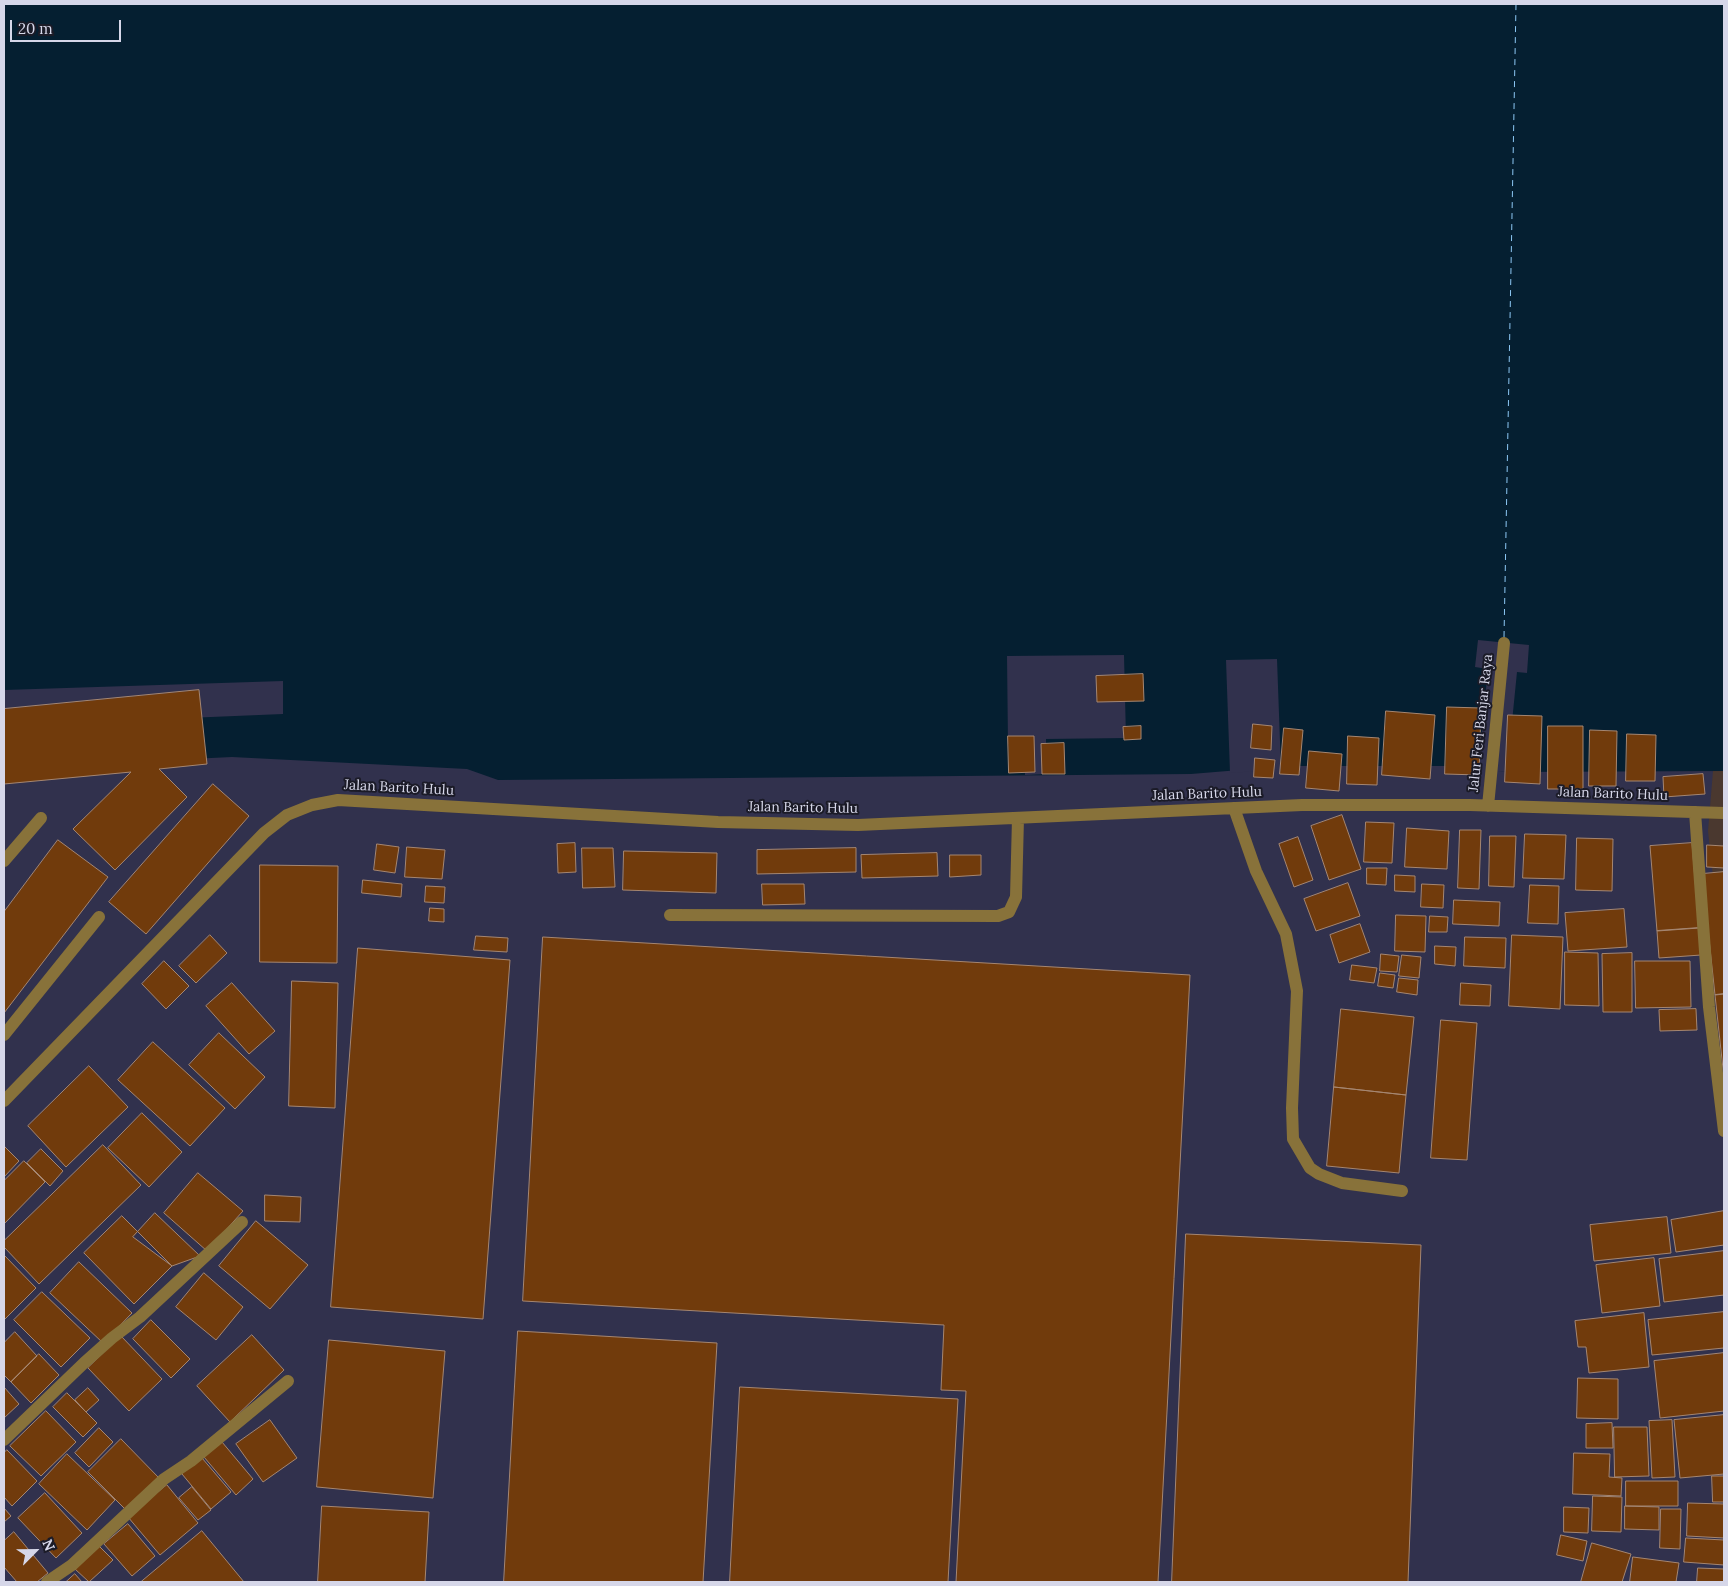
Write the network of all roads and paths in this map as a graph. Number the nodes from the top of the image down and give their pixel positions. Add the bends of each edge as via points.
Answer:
1 (1504, 643) dead end
2 (1488, 806) junction
3 (1234, 808) junction
4 (1695, 812) junction
5 (1724, 813) edge
6 (41, 818) dead end
7 (1018, 818) junction
8 (4, 861) edge
9 (670, 915) dead end
10 (99, 917) dead end
11 (4, 1035) edge
12 (4, 1101) edge
13 (1724, 1131) edge
14 (1402, 1191) dead end
15 (242, 1222) dead end
16 (288, 1381) dead end
17 (4, 1440) edge
18 (47, 1582) edge

1 - 2 street, Jalur Feri Banjar Raya
2 - 3 street, Jalan Barito Hulu
2 - 4 street, Jalan Barito Hulu
3 - 7 street, Jalan Barito Hulu
3 - 14 street via 1256,871 1286,934 1297,991 1292,1108 1294,1138 1310,1168 1319,1174 1342,1183
4 - 5 street, Jalan Barito Hulu
4 - 13 street via 1709,1007
6 - 8 street
7 - 9 street via 1016,897 1009,912 998,916
7 - 12 street, Jalan Barito Hulu via 858,825 718,822 338,800 312,805 286,814 264,833
10 - 11 street
15 - 17 street via 140,1317 84,1363
16 - 18 street via 191,1461 164,1479 72,1565

